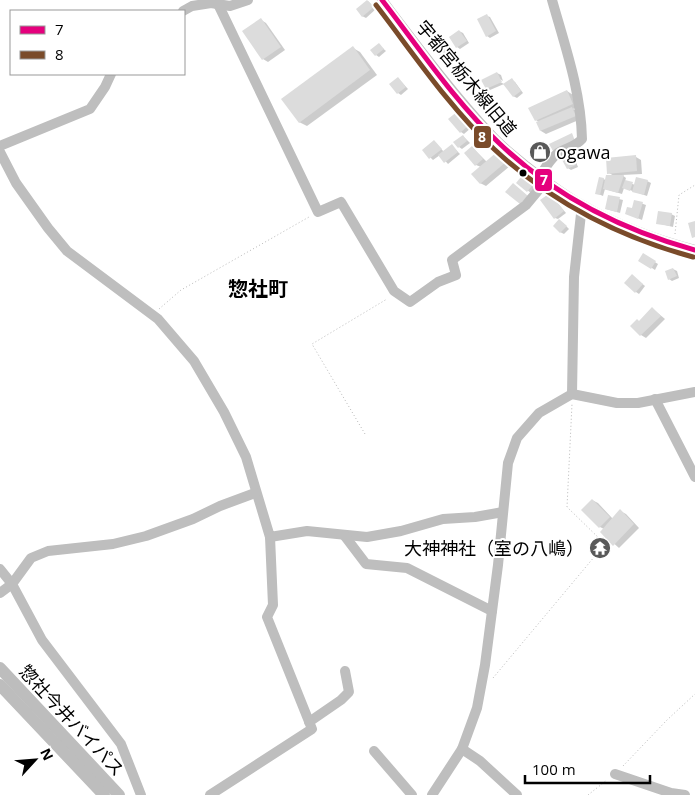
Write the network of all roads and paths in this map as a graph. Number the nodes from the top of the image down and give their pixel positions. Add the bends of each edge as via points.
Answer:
1 (248, 0) edge
2 (552, 0) edge
3 (386, 2) edge
4 (218, 4) junction
5 (185, 10) edge
6 (111, 75) edge
7 (0, 146) edge
8 (0, 152) edge
9 (543, 178) junction
10 (695, 185) edge
11 (582, 205) junction
12 (318, 212) junction
13 (674, 244) junction
14 (695, 250) edge
15 (396, 293) junction
16 (152, 315) junction
17 (695, 392) edge
18 (572, 394) junction
19 (655, 399) junction
20 (365, 434) dead end
21 (695, 477) edge
22 (255, 493) junction
23 (503, 512) junction
24 (344, 535) junction
25 (270, 537) junction
26 (0, 569) edge
27 (12, 584) junction
28 (0, 593) edge
29 (492, 611) junction
30 (0, 668) edge
31 (345, 670) dead end
32 (492, 678) dead end
33 (0, 684) edge
34 (695, 694) edge
35 (309, 722) junction
36 (462, 749) junction
37 (374, 751) dead end
38 (615, 774) junction
39 (104, 795) edge
40 (120, 795) edge
41 (141, 795) edge
42 (210, 795) edge
43 (412, 795) edge
44 (432, 795) edge
45 (517, 795) edge
46 (588, 795) edge
47 (685, 795) edge

1 - 4 street via 230,6
2 - 9 street via 576,84 582,139 576,146 551,159
3 - 9 street, 宇都宮栃木線旧道 via 451,89 492,137
4 - 5 street via 192,6
4 - 12 street
6 - 7 street via 90,109
8 - 16 street via 16,183 67,251
9 - 11 street, 宇都宮栃木線旧道
9 - 15 street via 526,205 452,260 456,275 438,282 410,302
10 - 13 path via 678,195
11 - 13 street, 宇都宮栃木線旧道 via 632,229
11 - 18 street via 574,277
12 - 15 street via 341,202
12 - 16 path via 182,290
13 - 14 street, 宇都宮栃木線旧道
15 - 20 path via 312,344
16 - 22 street via 194,361 224,412 246,457
17 - 19 street
18 - 19 street via 617,404
18 - 23 street via 539,413 517,438 508,462
18 - 32 path via 566,507 605,544
19 - 21 street
22 - 25 street
22 - 27 street via 146,536 113,544 48,551 31,558
23 - 24 street via 443,519 367,537
23 - 29 street
24 - 25 street via 307,531
24 - 29 street via 366,564 407,568
25 - 35 street via 273,605 267,617
26 - 27 street
27 - 28 street
27 - 41 street via 42,640 121,744
29 - 36 street via 477,708
30 - 40 main road, 惣社今井バイパス
31 - 35 street via 349,692
33 - 39 main road, 惣社今井バイパス
34 - 38 path
35 - 42 street via 312,729
36 - 44 street
36 - 45 street
37 - 43 street
38 - 46 path
38 - 47 street

